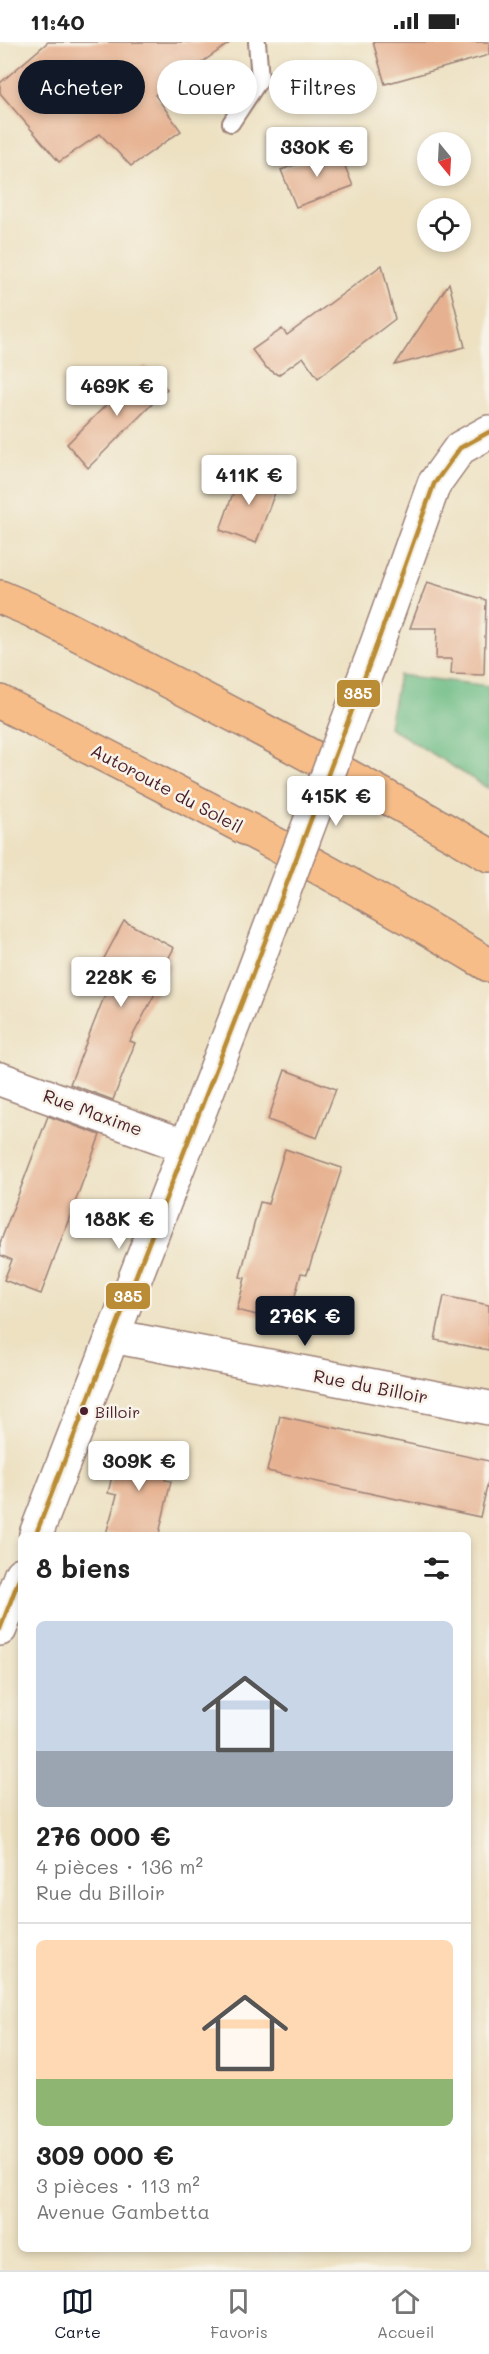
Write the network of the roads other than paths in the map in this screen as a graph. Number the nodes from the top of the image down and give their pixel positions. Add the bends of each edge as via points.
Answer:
1 (257, 42) edge
2 (231, 123) dead end
3 (489, 432) edge
4 (0, 597) edge
5 (0, 702) edge
6 (489, 855) edge
7 (489, 965) edge
8 (0, 1079) edge
9 (185, 1146) junction
10 (112, 1336) junction
11 (489, 1408) edge
12 (37, 1532) edge
13 (18, 1582) edge
14 (0, 1629) edge

1 - 2 lane via 260,80
3 - 9 street, bridge via 460,448 434,484
4 - 6 highway via 236,715
5 - 7 highway, Autoroute du Soleil via 192,800
8 - 9 street, Rue Maxime
9 - 10 street
10 - 11 street, Rue du Billoir
10 - 12 street
13 - 14 street

